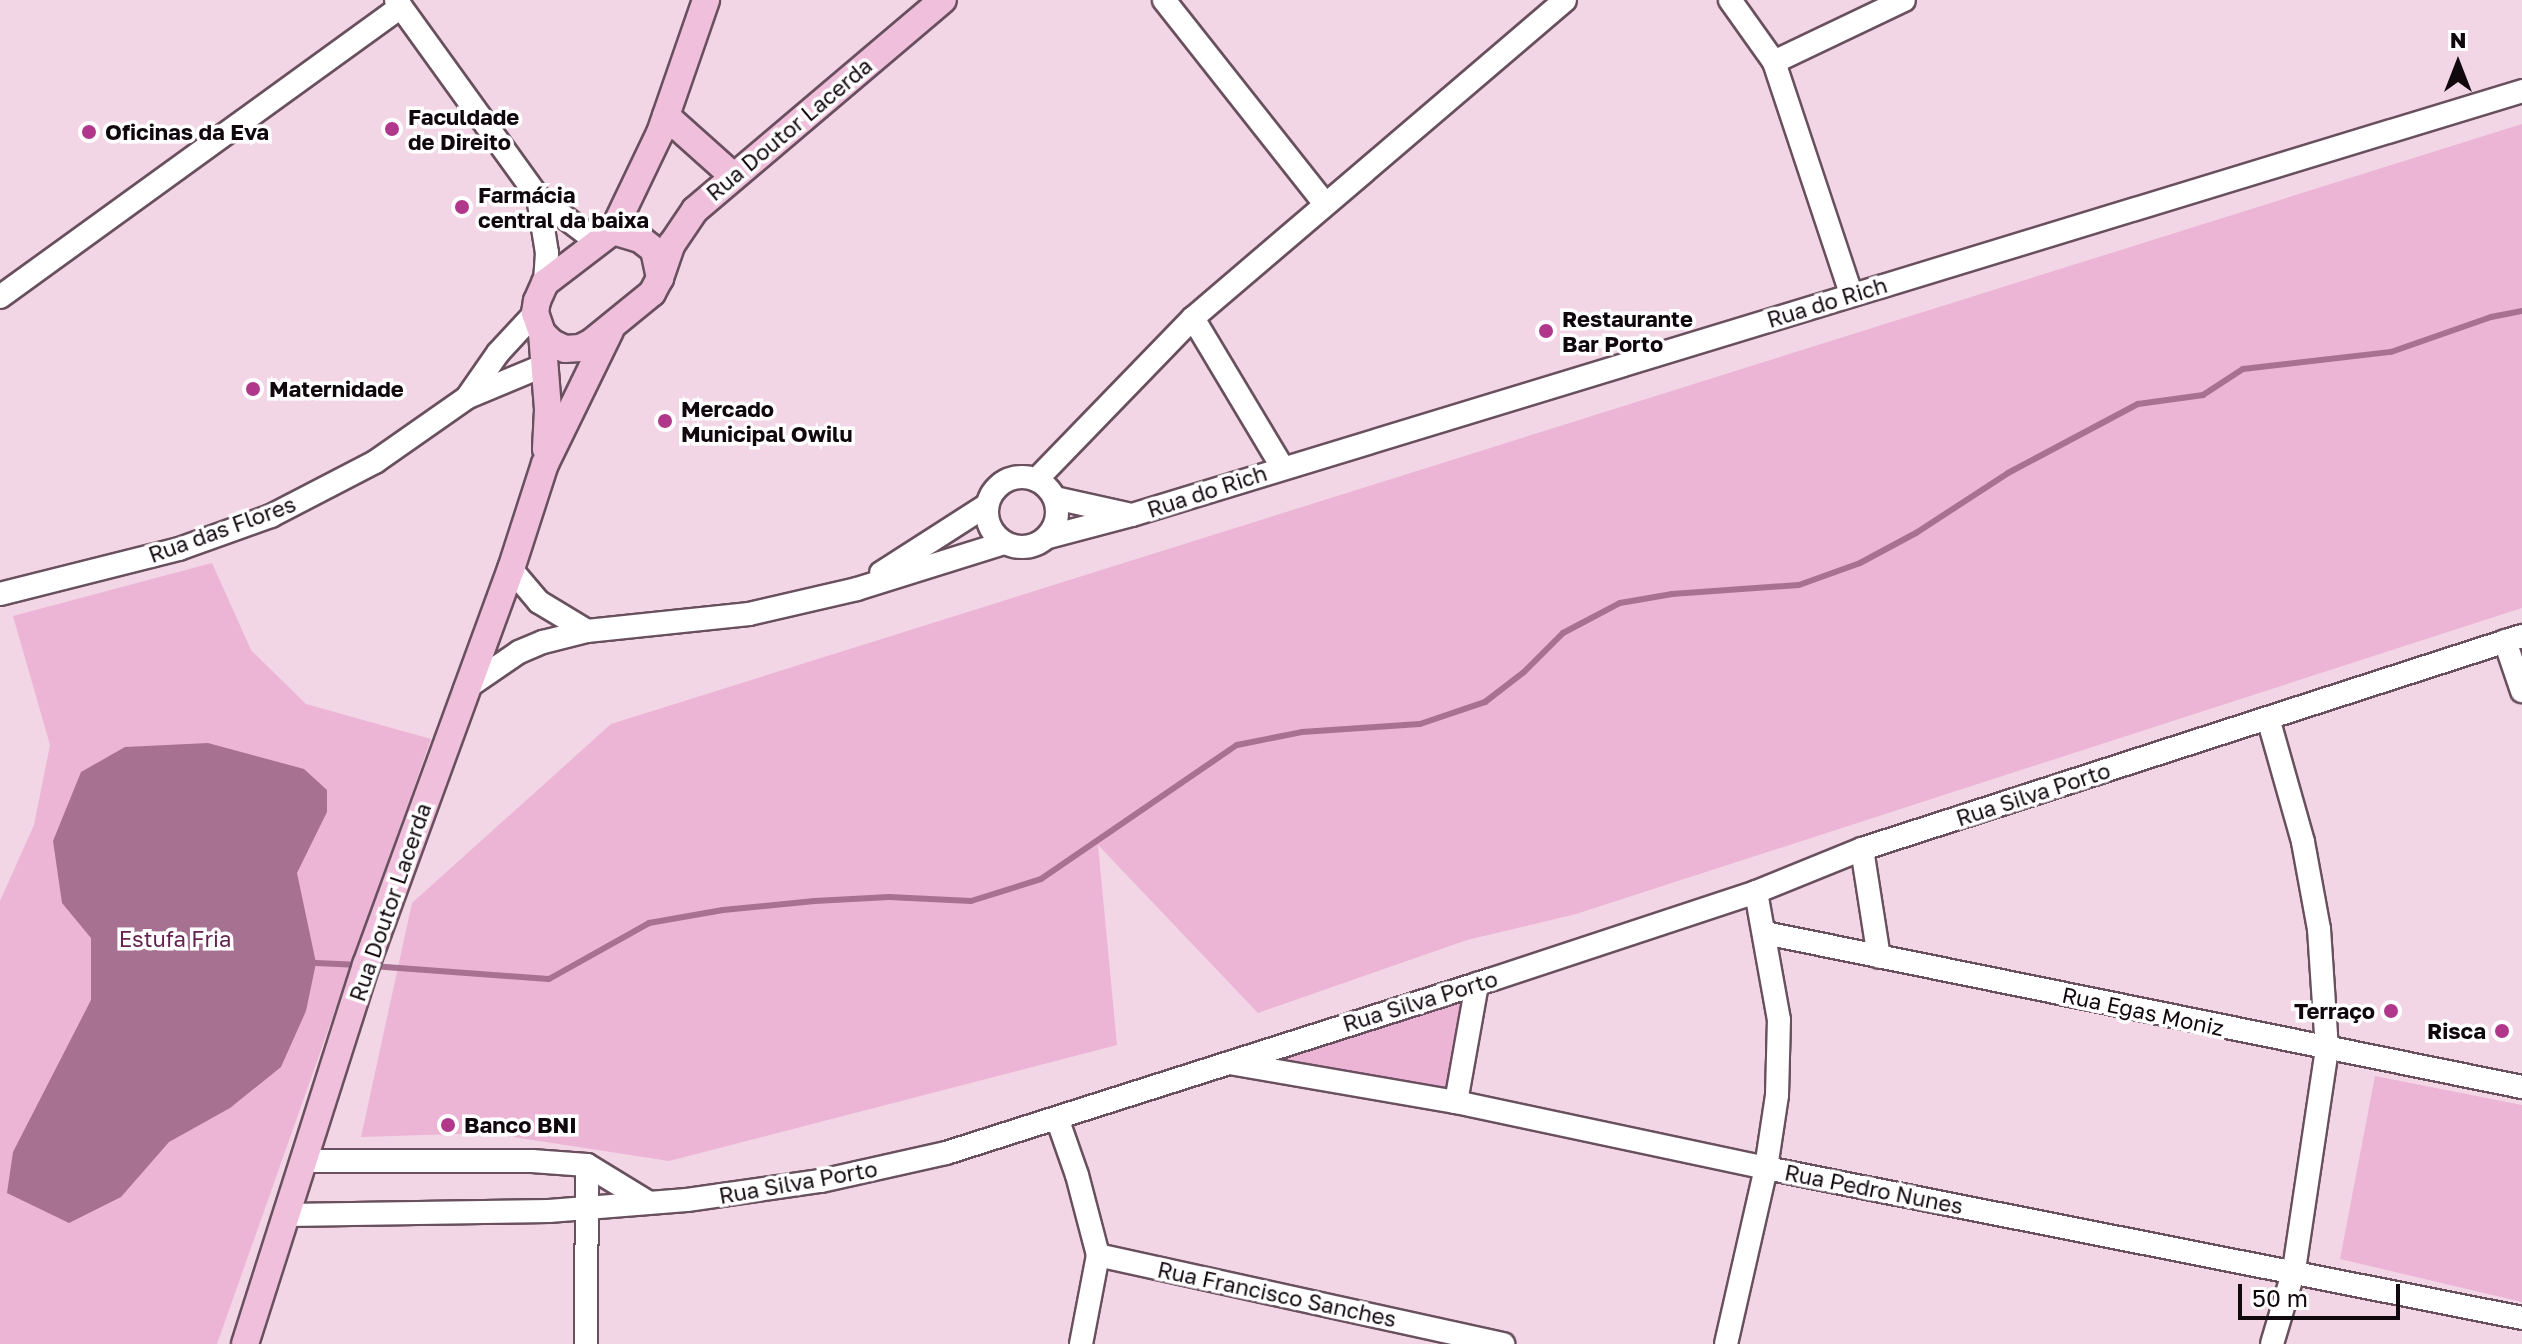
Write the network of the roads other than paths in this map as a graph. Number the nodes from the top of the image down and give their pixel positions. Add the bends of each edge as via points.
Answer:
1 (706, 0) edge
2 (943, 0) edge
3 (1164, 0) edge
4 (1565, 0) edge
5 (1730, 0) edge
6 (1904, 0) edge
7 (398, 3) edge
8 (1774, 62) junction
9 (2522, 91) edge
10 (666, 116) junction
11 (733, 176) junction
12 (538, 197) junction
13 (1325, 204) junction
14 (605, 237) junction
15 (660, 278) junction
16 (545, 283) junction
17 (1851, 294) junction
18 (0, 297) edge
19 (1193, 318) junction
20 (538, 323) junction
21 (610, 331) junction
22 (580, 348) junction
23 (545, 365) junction
24 (468, 397) junction
25 (545, 464) junction
26 (1282, 467) junction
27 (1036, 480) junction
28 (1055, 498) junction
29 (987, 505) junction
30 (1132, 515) junction
31 (1048, 537) junction
32 (1004, 543) junction
33 (511, 569) junction
34 (857, 589) junction
35 (0, 594) edge
36 (587, 631) junction
37 (2513, 638) edge
38 (465, 689) junction
39 (2522, 691) edge
40 (2268, 718) junction
41 (1862, 849) junction
42 (1756, 892) junction
43 (1765, 933) junction
44 (1879, 957) junction
45 (1477, 984) junction
46 (2327, 1049) junction
47 (1225, 1062) junction
48 (2522, 1087) edge
49 (1456, 1102) junction
50 (1057, 1118) junction
51 (304, 1161) junction
52 (587, 1165) junction
53 (1766, 1168) junction
54 (646, 1201) junction
55 (586, 1208) junction
56 (287, 1215) junction
57 (1098, 1255) junction
58 (2294, 1270) junction
59 (2522, 1318) edge
60 (245, 1344) edge
61 (586, 1344) edge
62 (1081, 1344) edge
63 (1503, 1344) edge
64 (1726, 1344) edge
65 (2272, 1344) edge

1 - 10 main road
2 - 11 main road, Rua Doutor Lacerda
3 - 13 street
4 - 13 street
5 - 8 street
6 - 8 street
7 - 12 street
7 - 18 street
8 - 17 street
9 - 17 street, Rua do Rich
10 - 11 main road
10 - 14 main road via 640,179
11 - 15 main road, Rua Doutor Lacerda via 695,210 672,244
12 - 14 street
12 - 16 street via 547,253
13 - 19 street
14 - 15 main road via 640,239 654,250
14 - 16 main road
15 - 21 main road, Rua Doutor Lacerda via 652,293
16 - 20 main road
17 - 26 street, Rua do Rich
19 - 26 street
19 - 27 street
20 - 22 main road via 565,349
20 - 23 main road, Rua Doutor Lacerda
20 - 24 street, Rua das Flores via 498,353
21 - 22 main road, Rua Doutor Lacerda
21 - 25 main road, Rua Doutor Lacerda
22 - 23 main road, Rua Doutor Lacerda
23 - 24 street, Rua das Flores
23 - 25 main road, Rua Doutor Lacerda
24 - 35 street, Rua das Flores via 375,462 271,516 179,549
25 - 33 main road, Rua Doutor Lacerda
26 - 30 street, Rua do Rich
27 - 28 street
27 - 29 street via 1009,479 991,494
28 - 30 street, Rua do Rich
28 - 31 street via 1058,512
29 - 32 street via 990,527
29 - 34 street
30 - 31 street, Rua do Rich
31 - 32 street via 1027,548
32 - 34 street
33 - 36 street via 539,602
33 - 38 main road, Rua Doutor Lacerda
34 - 36 street via 749,614
36 - 38 street via 519,652
37 - 39 street
37 - 40 street, Rua Silva Porto
38 - 51 main road, Rua Doutor Lacerda via 366,965
40 - 41 street, Rua Silva Porto
40 - 46 street via 2303,842 2319,929
41 - 42 street, Rua Silva Porto
41 - 44 street
42 - 43 street
42 - 45 street, Rua Silva Porto
43 - 44 street, Rua Egas Moniz
43 - 53 street via 1779,1020 1777,1095
44 - 46 street, Rua Egas Moniz
45 - 47 street, Rua Silva Porto
45 - 49 street
46 - 48 street, Rua Egas Moniz
46 - 58 street
47 - 49 street, Rua Pedro Nunes
47 - 50 street, Rua Silva Porto
49 - 53 street, Rua Pedro Nunes
50 - 54 street, Rua Silva Porto via 946,1153 821,1181
50 - 57 street
51 - 52 street
51 - 56 main road, Rua Doutor Lacerda
52 - 54 street
52 - 55 street
53 - 58 street, Rua Pedro Nunes
53 - 64 street
54 - 55 street, Rua Silva Porto
55 - 56 street, Rua Silva Porto
55 - 61 street
56 - 60 main road, Rua Doutor Lacerda
57 - 62 street
57 - 63 street, Rua Francisco Sanches
58 - 59 street, Rua Pedro Nunes
58 - 65 street

